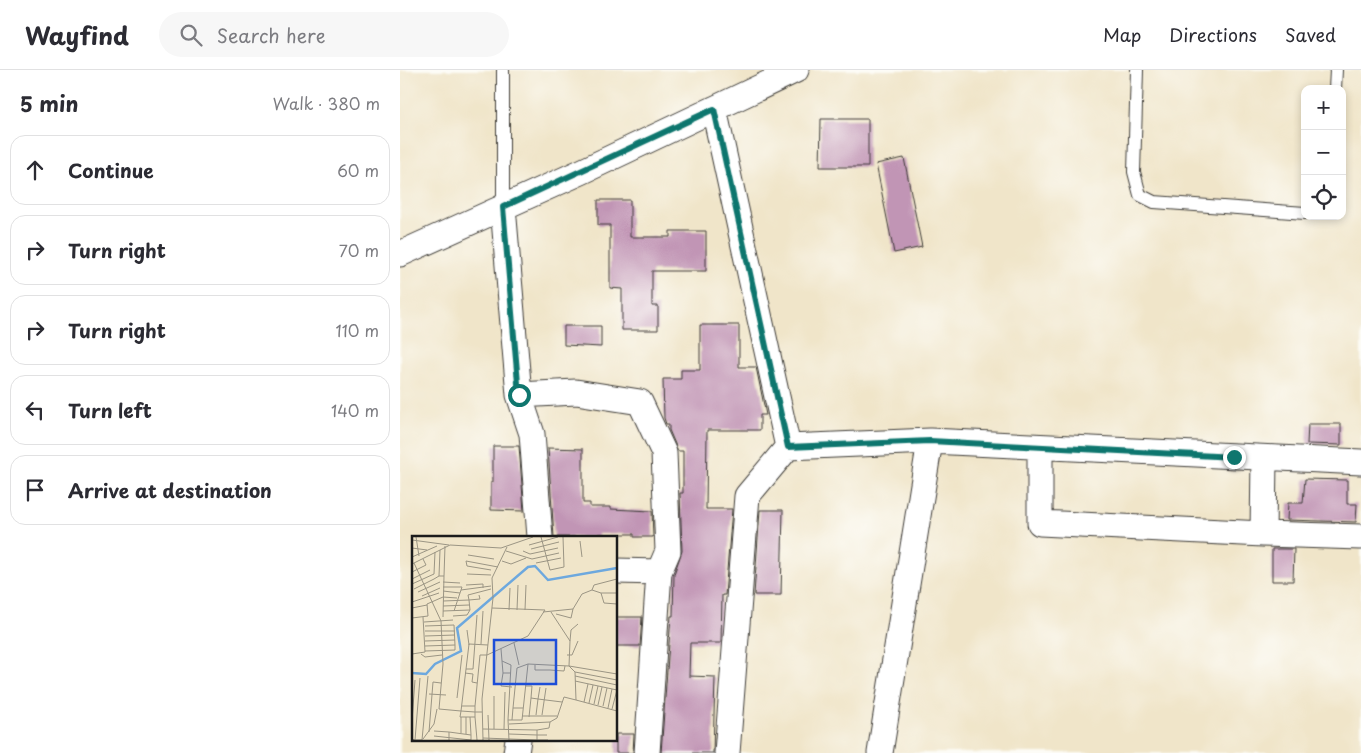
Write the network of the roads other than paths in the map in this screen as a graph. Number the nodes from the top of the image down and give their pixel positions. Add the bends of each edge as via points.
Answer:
1 (503, 70) edge
2 (796, 70) edge
3 (1137, 70) edge
4 (1336, 70) edge
5 (1335, 85) edge
6 (714, 109) junction
7 (503, 207) junction
8 (1301, 213) edge
9 (400, 254) edge
10 (519, 395) junction
11 (930, 441) junction
12 (788, 447) junction
13 (1040, 447) junction
14 (1264, 458) junction
15 (1361, 462) edge
16 (1263, 534) junction
17 (540, 536) edge
18 (1361, 537) edge
19 (618, 571) edge
20 (659, 572) junction
21 (518, 740) edge
22 (516, 753) edge
23 (647, 753) edge
24 (727, 753) edge
25 (880, 753) edge

1 - 7 lane
2 - 6 street
3 - 8 lane via 1134,172 1140,195 1154,202
4 - 5 lane
6 - 7 street
6 - 12 street
7 - 9 street
7 - 10 street
10 - 17 street via 532,434
10 - 20 street via 576,392 640,402 664,453 668,551
11 - 12 street
11 - 13 street
11 - 25 street
12 - 24 street via 748,496
13 - 14 street
13 - 16 street via 1040,523
14 - 15 street
14 - 16 street
16 - 18 street
19 - 20 street
20 - 23 street
21 - 22 street

